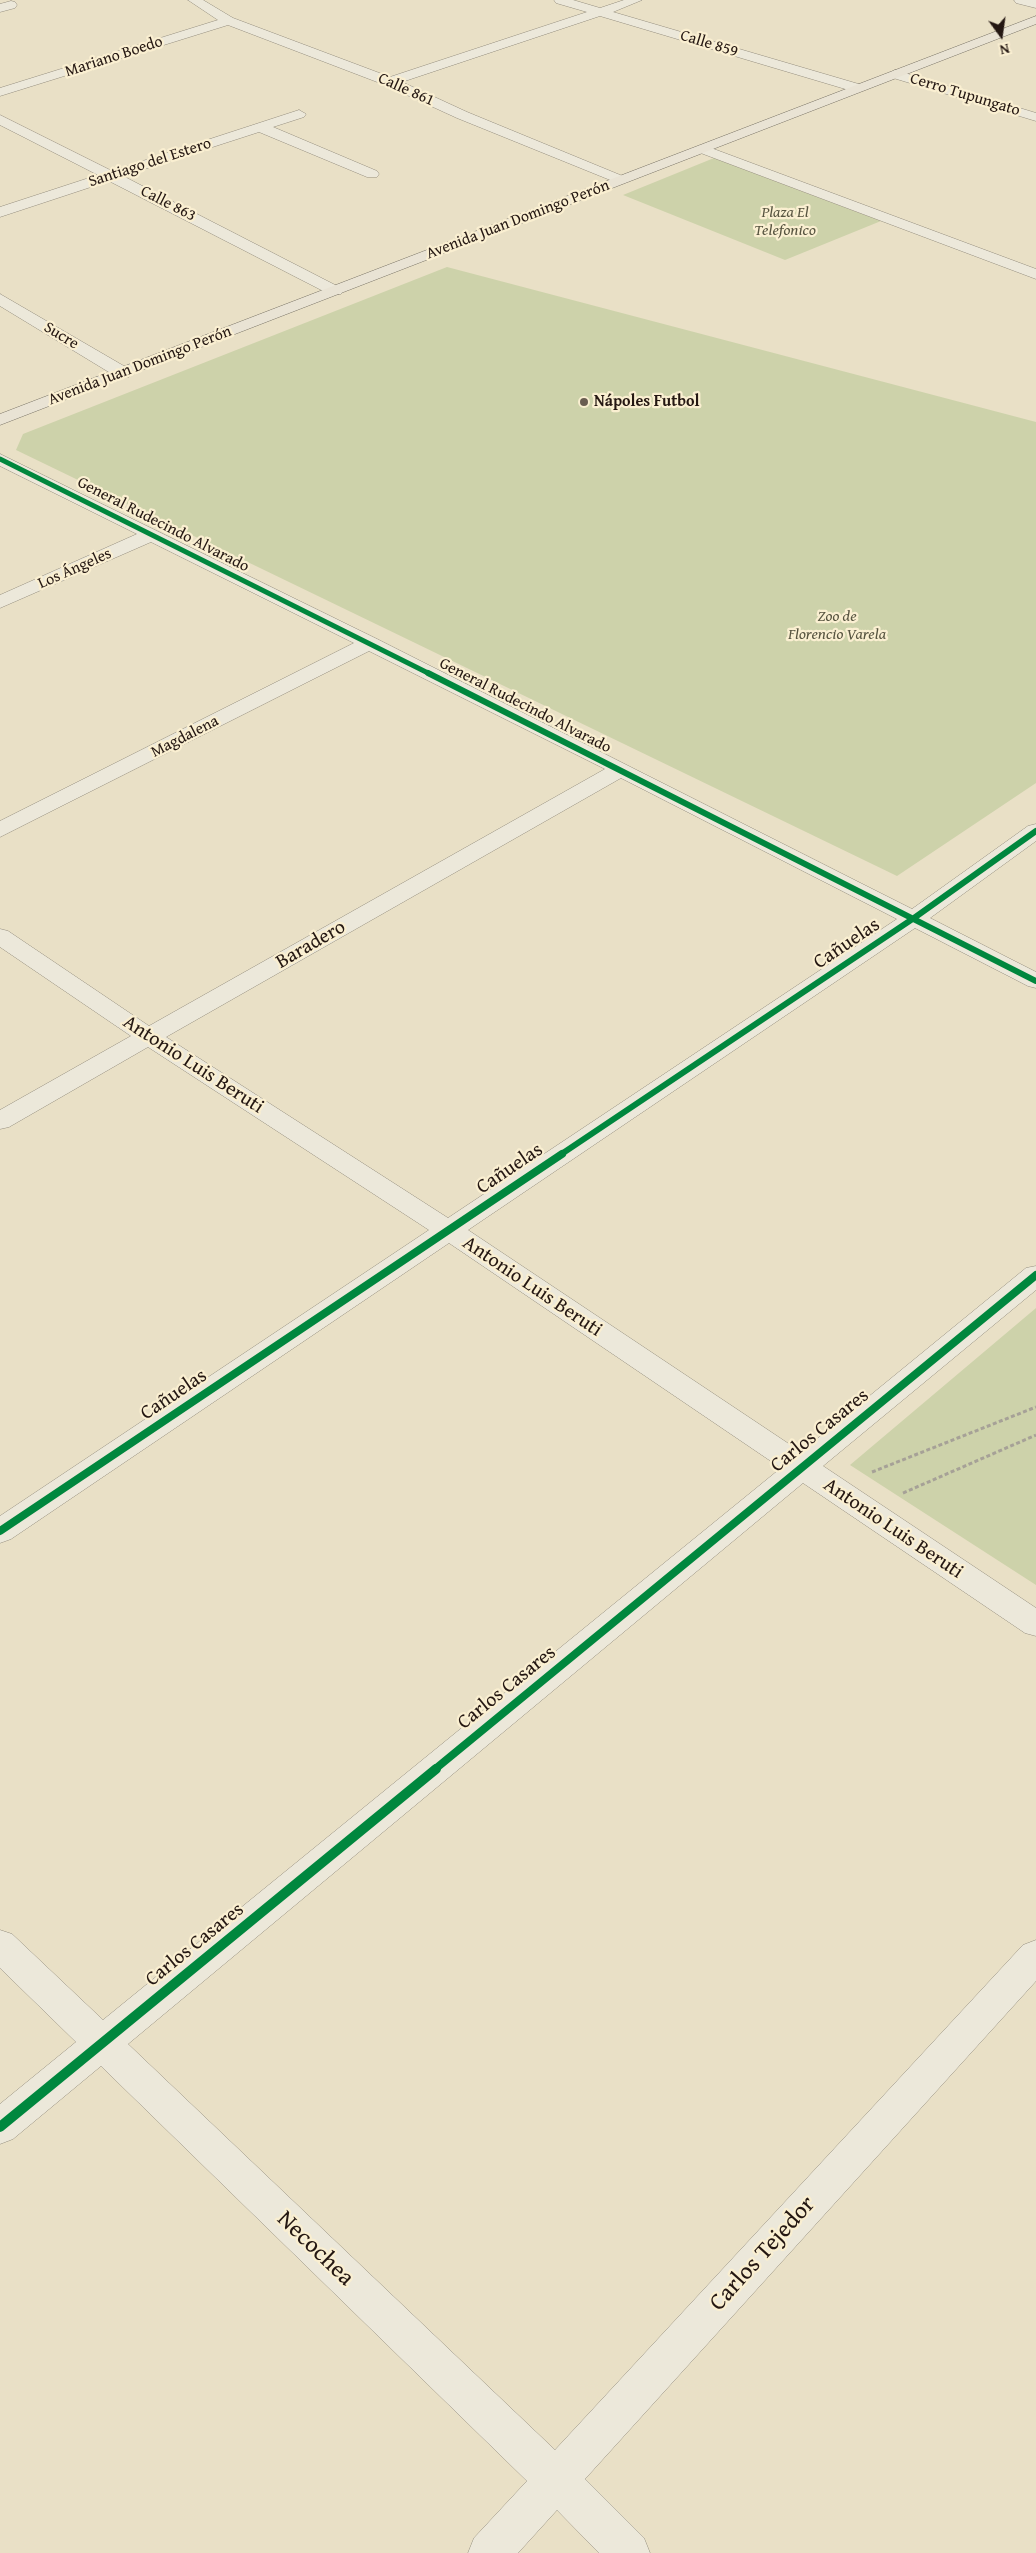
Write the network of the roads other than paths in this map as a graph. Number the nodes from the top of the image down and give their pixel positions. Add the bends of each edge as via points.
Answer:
1 (196, 0) edge
2 (560, 0) edge
3 (636, 0) edge
4 (1020, 0) edge
5 (1036, 4) edge
6 (600, 12) junction
7 (1036, 20) edge
8 (228, 21) junction
9 (895, 74) junction
10 (390, 82) junction
11 (857, 88) junction
12 (0, 92) edge
13 (299, 114) dead end
14 (1036, 116) edge
15 (0, 118) edge
16 (260, 127) junction
17 (703, 149) junction
18 (372, 174) dead end
19 (112, 175) junction
20 (620, 180) junction
21 (0, 212) edge
22 (1036, 274) edge
23 (336, 291) junction
24 (0, 299) edge
25 (123, 373) junction
26 (0, 420) edge
27 (0, 459) edge
28 (151, 535) junction
29 (0, 602) edge
30 (370, 643) junction
31 (621, 770) junction
32 (0, 830) edge
33 (1036, 831) edge
34 (914, 918) junction
35 (0, 936) edge
36 (1036, 981) edge
37 (149, 1037) junction
38 (0, 1122) edge
39 (448, 1230) junction
40 (1036, 1275) edge
41 (801, 1468) junction
42 (0, 1531) edge
43 (1036, 1624) edge
44 (0, 1945) edge
45 (1036, 1956) edge
46 (100, 2044) junction
47 (0, 2127) edge
48 (556, 2480) junction
49 (489, 2553) edge
50 (629, 2553) edge

1 - 8 street, Calle 861
2 - 6 street, Calle 859
3 - 6 street
4 - 5 street
6 - 10 street
6 - 11 street, Calle 859
7 - 9 main road, Avenida Juan Domingo Perón
8 - 10 street, Calle 861
8 - 12 street, Mariano Boedo
9 - 11 main road, Avenida Juan Domingo Perón
9 - 14 street, Cerro Tupungato
10 - 20 street, Calle 861
11 - 17 main road, Avenida Juan Domingo Perón
13 - 16 street, Santiago del Estero
15 - 19 street, Calle 863
16 - 18 street
16 - 19 street, Santiago del Estero
17 - 20 main road, Avenida Juan Domingo Perón
17 - 22 street
19 - 21 street, Santiago del Estero
19 - 23 street, Calle 863
20 - 23 main road, Avenida Juan Domingo Perón
23 - 25 main road, Avenida Juan Domingo Perón
24 - 25 street, Sucre
25 - 26 main road, Avenida Juan Domingo Perón
27 - 28 street, General Rudecindo Alvarado
28 - 29 street, Los Ángeles
28 - 30 street, General Rudecindo Alvarado
30 - 31 street, General Rudecindo Alvarado
30 - 32 street, Magdalena
31 - 34 street, General Rudecindo Alvarado
31 - 37 street, Baradero
33 - 34 street, Cañuelas
34 - 36 street, General Rudecindo Alvarado
34 - 39 street, Cañuelas
35 - 37 street, Antonio Luis Beruti
37 - 38 street, Baradero
37 - 39 street, Antonio Luis Beruti
39 - 41 street, Antonio Luis Beruti
39 - 42 street, Cañuelas
40 - 41 street, Carlos Casares
41 - 43 street, Antonio Luis Beruti
41 - 46 street, Carlos Casares
44 - 46 street, Necochea
45 - 48 street, Carlos Tejedor
46 - 47 street, Carlos Casares
46 - 48 street, Necochea
48 - 49 street, Carlos Tejedor
48 - 50 street, Necochea

